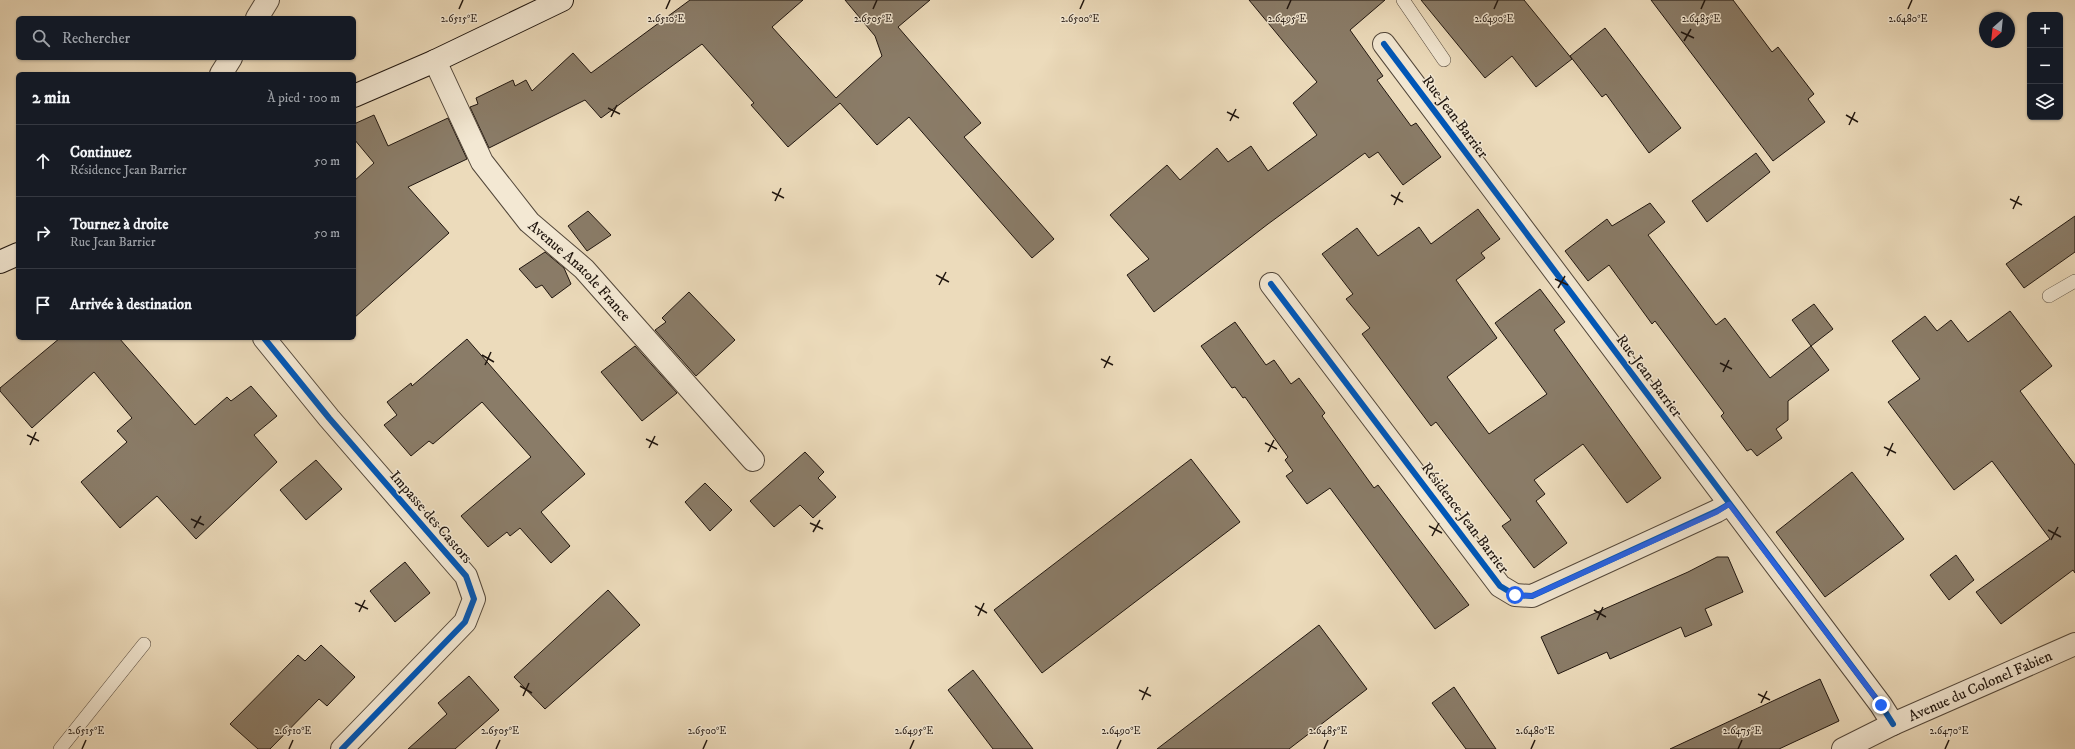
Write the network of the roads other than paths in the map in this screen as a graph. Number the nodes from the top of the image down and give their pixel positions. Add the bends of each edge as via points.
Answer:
1 (268, 0) edge
2 (562, 0) edge
3 (1403, 0) edge
4 (258, 16) edge
5 (1384, 44) dead end
6 (230, 60) edge
7 (1444, 60) dead end
8 (436, 61) junction
9 (222, 72) edge
10 (356, 95) edge
11 (16, 255) edge
12 (0, 262) edge
13 (2075, 281) edge
14 (1271, 284) dead end
15 (2049, 296) dead end
16 (266, 340) edge
17 (753, 460) dead end
18 (1729, 504) junction
19 (144, 644) dead end
20 (2075, 644) edge
21 (1893, 724) junction
22 (60, 749) edge
23 (342, 749) edge
24 (1843, 749) edge

1 - 4 street
2 - 8 street
3 - 7 lane
5 - 18 street, Rue Jean Barrier
6 - 9 street
8 - 10 street
8 - 17 street, Avenue Anatole France via 482,162 529,222 584,269
11 - 12 street
13 - 15 lane
14 - 18 street, Résidence Jean Barrier via 1500,586 1515,595 1532,596 1717,512
16 - 23 street, Impasse des Castors via 329,418 466,576 474,599 465,622
18 - 21 street, Rue Jean Barrier
19 - 22 lane
20 - 21 street, Avenue du Colonel Fabien
21 - 24 street, Avenue du Colonel Fabien

